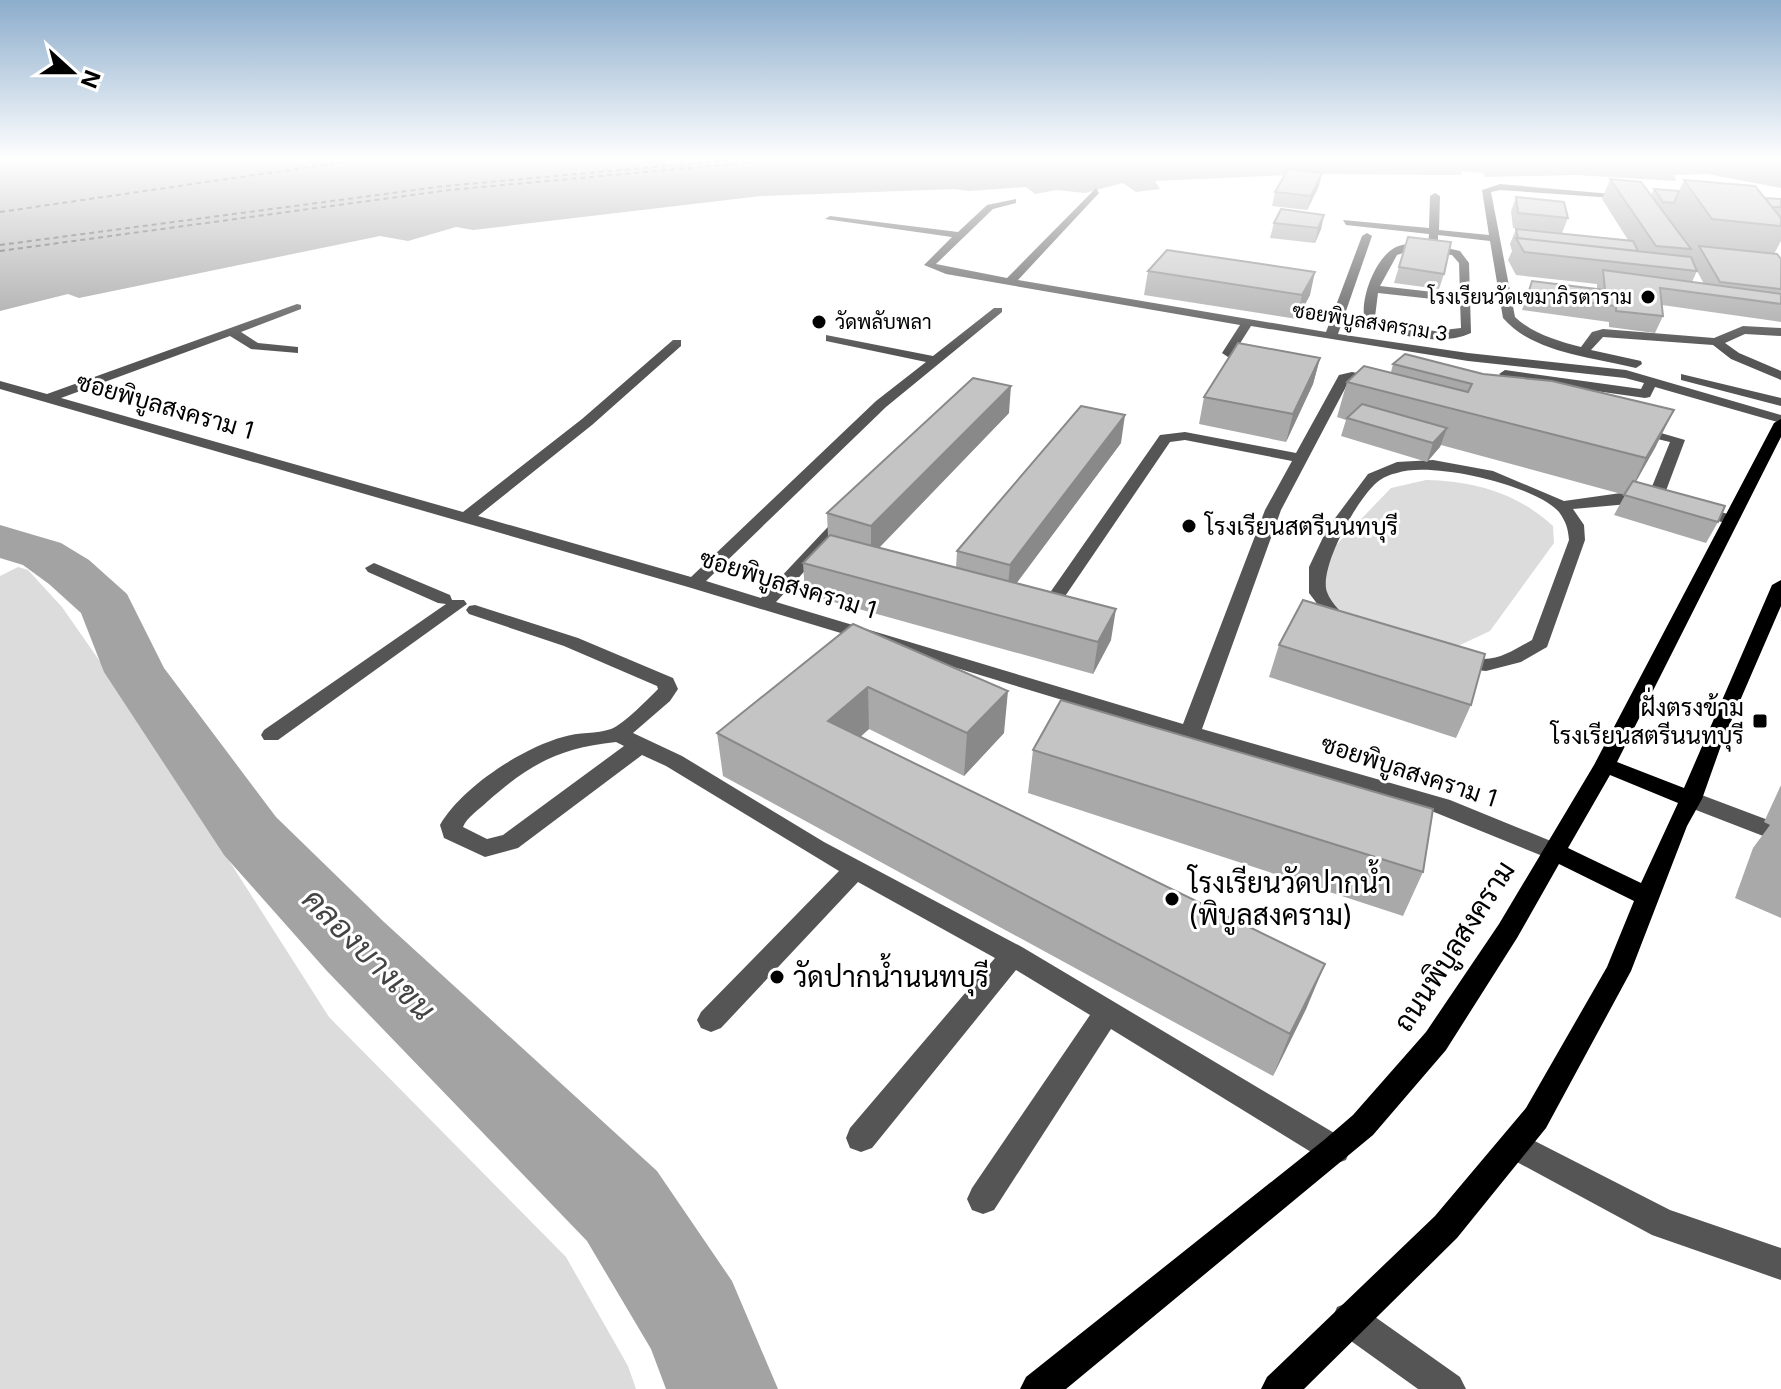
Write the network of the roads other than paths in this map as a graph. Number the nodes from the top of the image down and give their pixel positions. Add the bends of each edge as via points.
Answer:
1 (861, 223) edge
2 (972, 223) edge
3 (1066, 223) edge
4 (1353, 223) edge
5 (1435, 223) edge
6 (1497, 223) edge
7 (1435, 232) junction
8 (958, 235) junction
9 (1367, 236) dead end
10 (1500, 236) junction
11 (1433, 248) junction
12 (1011, 281) junction
13 (1373, 289) junction
14 (1466, 299) junction
15 (297, 307) dead end
16 (998, 310) dead end
17 (1248, 322) junction
18 (233, 332) junction
19 (1781, 332) edge
20 (1331, 336) junction
21 (830, 338) dead end
22 (1716, 342) junction
23 (677, 343) dead end
24 (1385, 345) junction
25 (294, 350) dead end
26 (1585, 350) junction
27 (1228, 353) edge
28 (1601, 355) junction
29 (936, 360) junction
30 (1615, 372) junction
31 (1781, 376) edge
32 (1387, 383) edge
33 (0, 385) edge
34 (1648, 387) junction
35 (46, 399) junction
36 (1781, 402) edge
37 (1780, 424) edge
38 (1618, 426) edge
39 (1301, 458) junction
40 (1655, 498) junction
41 (862, 500) edge
42 (1562, 506) junction
43 (466, 518) junction
44 (1729, 519) junction
45 (374, 568) dead end
46 (694, 583) junction
47 (1780, 592) edge
48 (459, 604) junction
49 (765, 604) junction
50 (1049, 607) edge
51 (1353, 633) edge
52 (1441, 659) edge
53 (1191, 731) junction
54 (271, 735) dead end
55 (629, 740) junction
56 (1605, 765) junction
57 (1691, 799) junction
58 (1781, 834) edge
59 (1555, 852) junction
60 (855, 870) junction
61 (1648, 897) junction
62 (1013, 955) junction
63 (1108, 1011) junction
64 (711, 1020) dead end
65 (861, 1138) dead end
66 (1515, 1145) junction
67 (1335, 1150) junction
68 (983, 1199) dead end
69 (1781, 1264) edge
70 (1349, 1319) junction
71 (1038, 1389) edge
72 (1279, 1389) edge
73 (1448, 1389) edge

1 - 8 street
2 - 8 street
3 - 12 street
4 - 7 street
5 - 7 street
6 - 10 street
7 - 10 street
7 - 11 street
8 - 12 street, ซอยพิบูลสงคราม 3 via 929,265
9 - 20 street
10 - 26 street via 1509,318 1533,336
11 - 13 street via 1397,249
11 - 14 street via 1461,256
12 - 17 street, ซอยพิบูลสงคราม 3
13 - 14 street
13 - 14 street via 1369,319 1432,334 1453,336 1467,330
15 - 18 street
16 - 29 street
17 - 20 street, ซอยพิบูลสงคราม 3
17 - 27 street
18 - 25 street via 255,346
18 - 35 street
19 - 22 street via 1743,330
20 - 24 street, ซอยพิบูลสงคราม 3
21 - 29 street
22 - 26 street via 1603,333
22 - 31 street
23 - 43 street
24 - 30 street, ซอยพิบูลสงคราม 3
24 - 34 street via 1397,356 1419,363
26 - 28 street
28 - 30 street
28 - 36 street
29 - 46 street via 881,404
30 - 34 street, ซอยพิบูลสงคราม 3
32 - 39 street via 1344,378
33 - 35 street, ซอยพิบูลสงคราม 1
34 - 37 street
35 - 43 street, ซอยพิบูลสงคราม 1
37 - 44 main road, ถนนพิบูลสงคราม
38 - 40 street via 1678,440
39 - 50 street via 1185,436 1165,438
39 - 53 street via 1259,543
40 - 42 street
40 - 44 street
41 - 49 street
42 - 51 street via 1509,480 1452,466 1414,464 1373,477 1335,529 1318,567 1318,593
42 - 52 street via 1576,525 1577,540 1540,643 1514,658 1486,665
43 - 46 street, ซอยพิบูลสงคราม 1
44 - 56 main road, ถนนพิบูลสงคราม
45 - 48 street
46 - 49 street, ซอยพิบูลสงคราม 1
47 - 57 main road
48 - 54 street
48 - 55 street via 666,682 668,689
49 - 53 street, ซอยพิบูลสงคราม 1
53 - 59 street, ซอยพิบูลสงคราม 1 via 1442,806
55 - 55 street via 569,740 538,752 456,817 452,832 485,848 510,842
55 - 60 street via 674,761
56 - 57 main road
56 - 59 main road, ถนนพิบูลสงคราม
57 - 58 street
57 - 61 main road
59 - 61 main road
59 - 67 main road, ถนนพิบูลสงคราม via 1436,1041
60 - 62 street
60 - 64 street
61 - 66 main road via 1618,971 1536,1118
62 - 63 street
62 - 65 street
63 - 67 street
63 - 68 street
66 - 69 street via 1663,1224
66 - 70 main road via 1446,1227
67 - 71 main road, ถนนพิบูลสงคราม
70 - 72 main road
70 - 73 street

